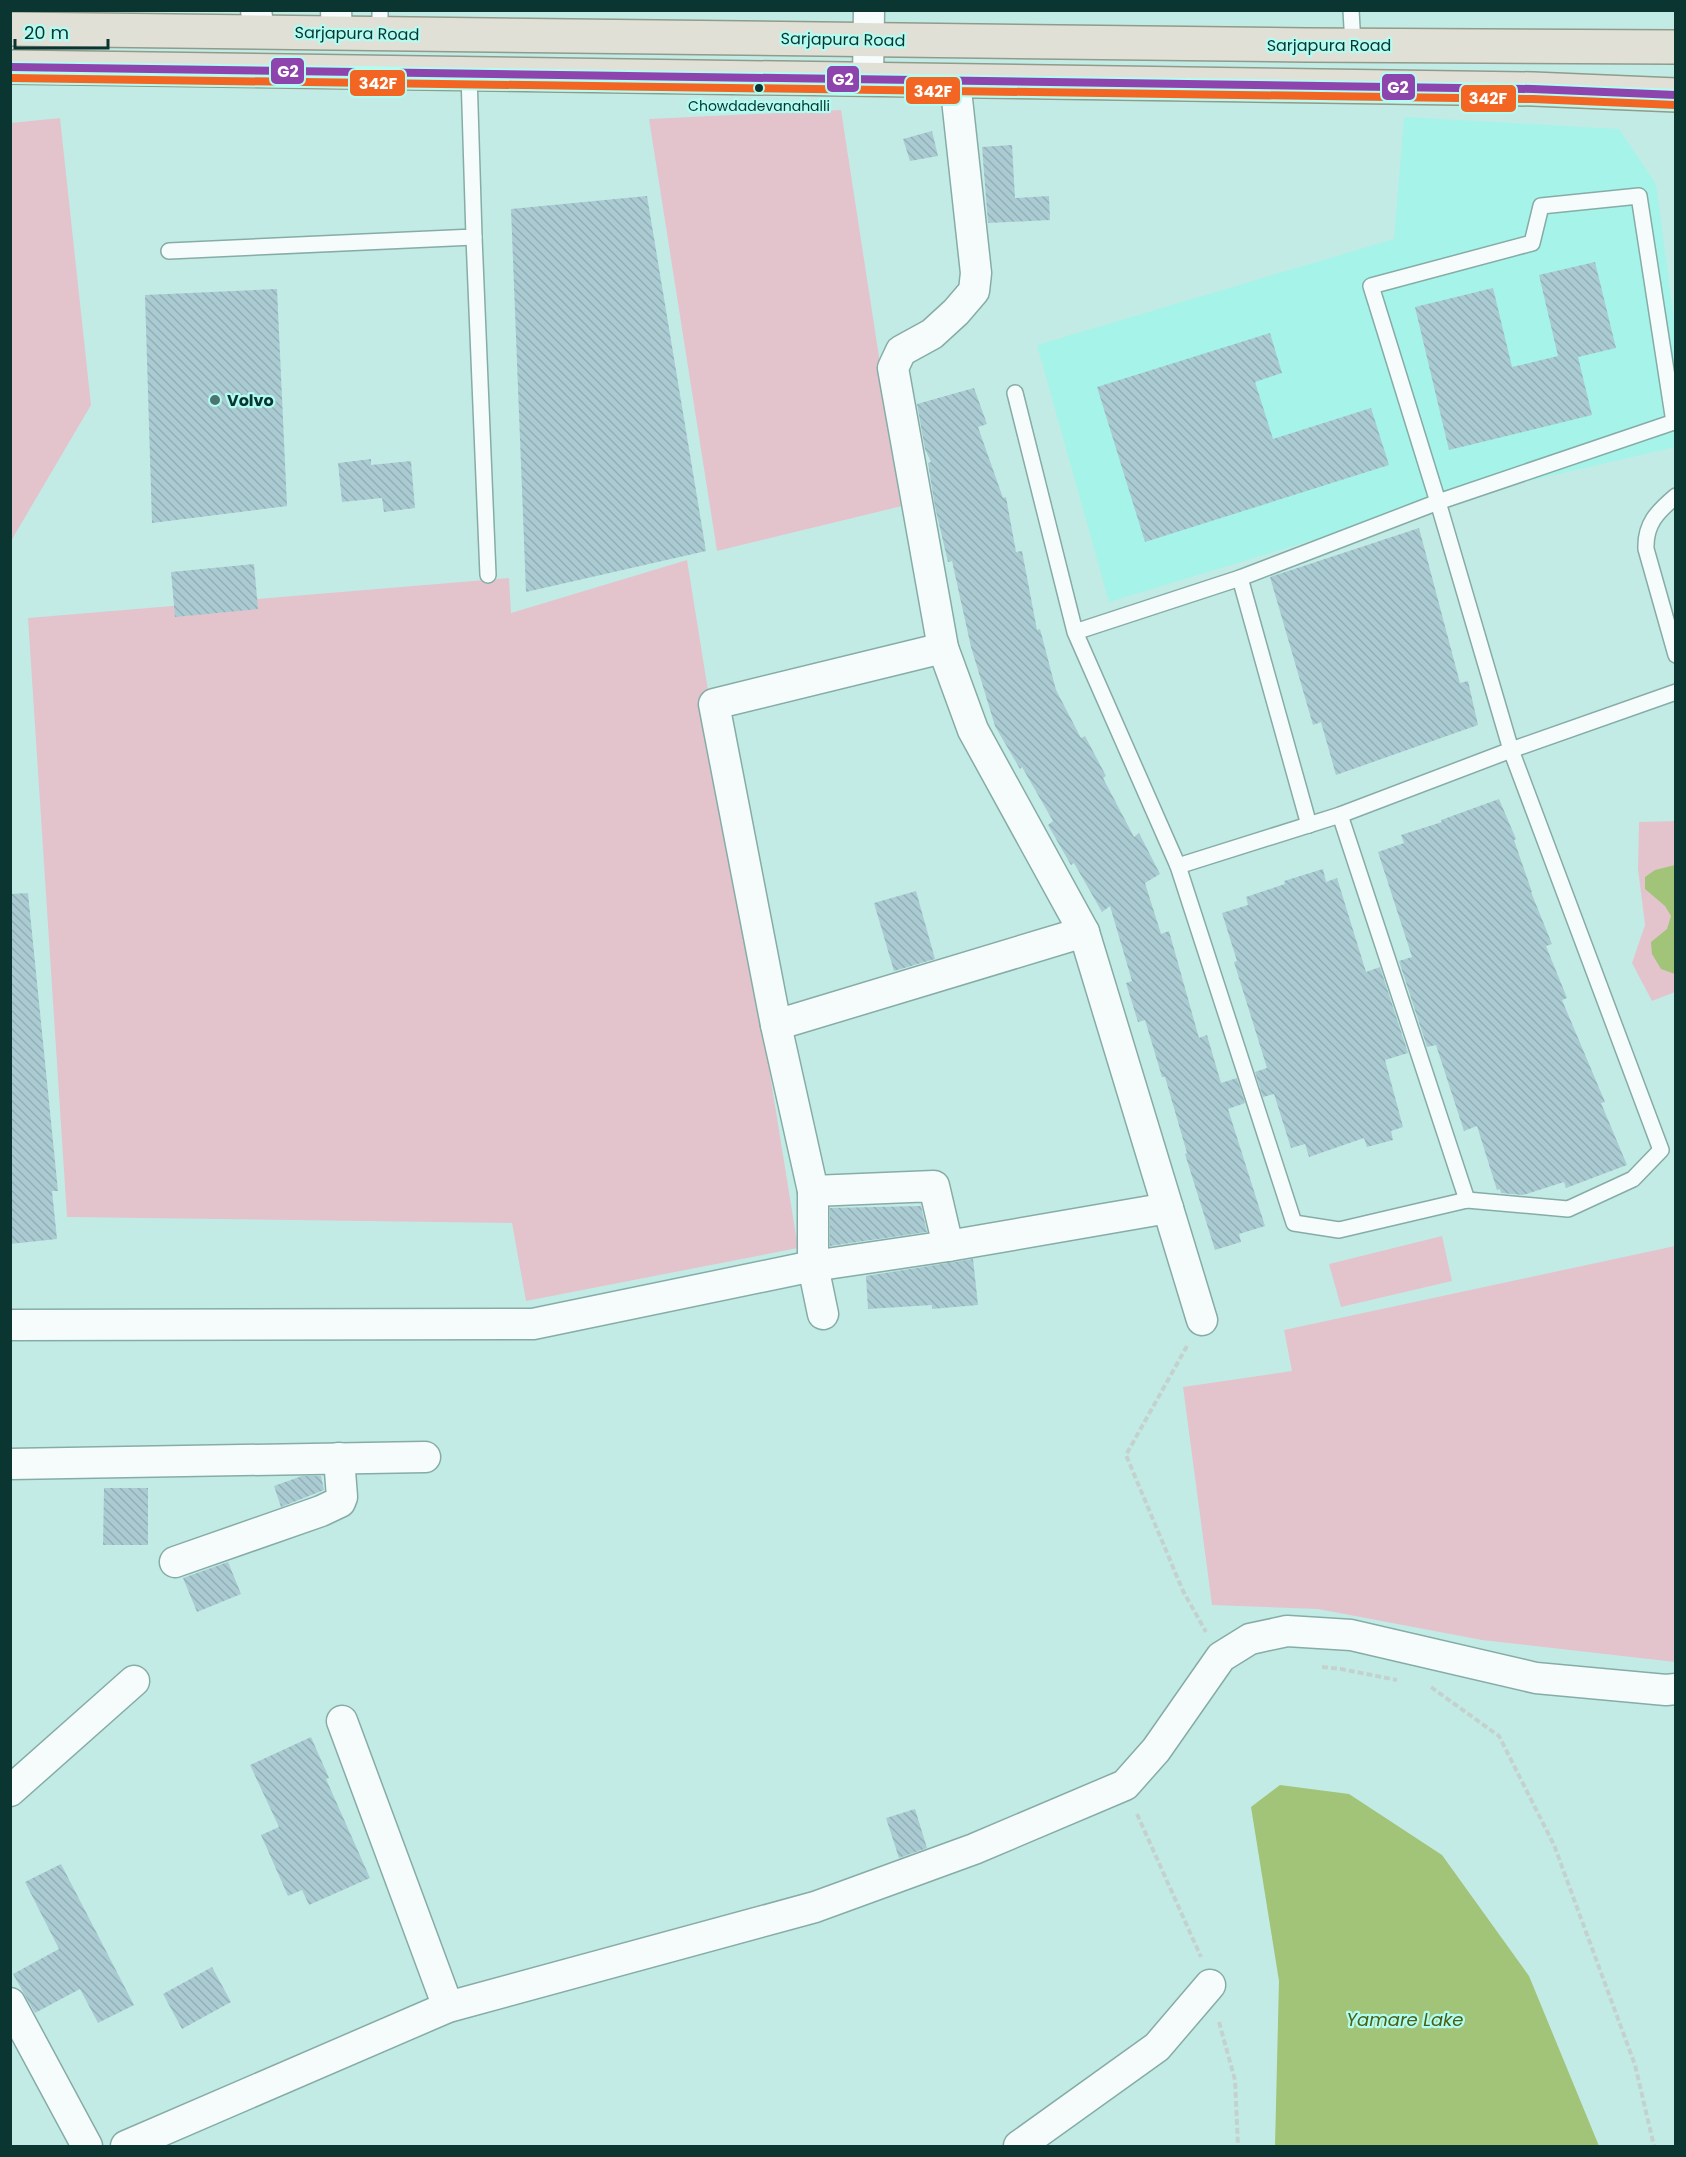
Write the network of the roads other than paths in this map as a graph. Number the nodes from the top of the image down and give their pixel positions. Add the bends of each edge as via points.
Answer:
1 (1351, 10) edge
2 (180, 21) edge
3 (258, 21) edge
4 (336, 22) edge
5 (380, 22) edge
6 (20, 23) edge
7 (868, 25) edge
8 (1353, 45) junction
9 (1676, 47) edge
10 (10, 67) edge
11 (468, 74) junction
12 (868, 80) junction
13 (955, 81) junction
14 (1676, 95) edge
15 (474, 237) junction
16 (170, 251) dead end
17 (1015, 393) dead end
18 (1676, 496) edge
19 (1438, 502) junction
20 (488, 575) dead end
21 (1240, 578) junction
22 (1075, 632) junction
23 (943, 648) junction
24 (1676, 655) edge
25 (1676, 692) edge
26 (1511, 750) junction
27 (1340, 815) junction
28 (1310, 825) junction
29 (1178, 866) junction
30 (1084, 932) junction
31 (776, 1024) junction
32 (1668, 1151) edge
33 (813, 1191) junction
34 (1467, 1200) junction
35 (1168, 1208) junction
36 (948, 1246) junction
37 (813, 1266) junction
38 (823, 1314) dead end
39 (1202, 1320) road end
40 (10, 1325) edge
41 (425, 1457) dead end
42 (339, 1458) junction
43 (10, 1464) edge
44 (175, 1562) dead end
45 (134, 1681) dead end
46 (1676, 1689) edge
47 (342, 1721) dead end
48 (10, 1791) edge
49 (1210, 1985) dead end
50 (10, 2003) edge
51 (448, 2007) junction
52 (177, 2137) edge
53 (87, 2146) edge
54 (126, 2146) edge
55 (1019, 2146) edge

1 - 8 lane
2 - 3 main road, Sarjapura Road
2 - 6 main road, Sarjapura Road
3 - 4 main road, Sarjapura Road
4 - 5 main road, Sarjapura Road
5 - 7 main road, Sarjapura Road
7 - 8 main road, Sarjapura Road
7 - 12 street
8 - 9 main road, Sarjapura Road
10 - 11 main road
11 - 12 main road
11 - 15 lane
12 - 13 main road
13 - 14 main road via 1533,89
13 - 23 street via 976,273 974,291 932,334 901,351 893,368
15 - 16 lane
15 - 20 lane
17 - 22 lane
18 - 24 lane via 1650,523 1646,535 1646,549
19 - 19 lane via 1371,286 1532,243 1540,206 1639,196 1674,422
19 - 21 lane
19 - 26 lane
21 - 22 lane
21 - 28 lane
22 - 29 lane
23 - 30 street via 973,730
23 - 31 street via 714,704
25 - 26 lane
26 - 27 lane
26 - 32 lane
27 - 28 lane
27 - 34 lane
28 - 29 lane
29 - 34 lane via 1294,1223 1340,1230
30 - 31 street
30 - 35 street
31 - 33 street
32 - 34 lane via 1633,1179 1568,1209
33 - 36 street via 934,1186
33 - 37 street
35 - 36 street
35 - 39 street
36 - 37 street
37 - 38 street
37 - 40 street via 533,1324
41 - 42 street
42 - 43 street
42 - 44 street via 340,1502
45 - 48 street
46 - 51 street via 1536,1678 1351,1635 1287,1631 1250,1639 1221,1657 1156,1750 1125,1785 974,1849 816,1907
47 - 51 street
49 - 55 street via 1157,2047
50 - 53 street
51 - 52 street
52 - 54 street

